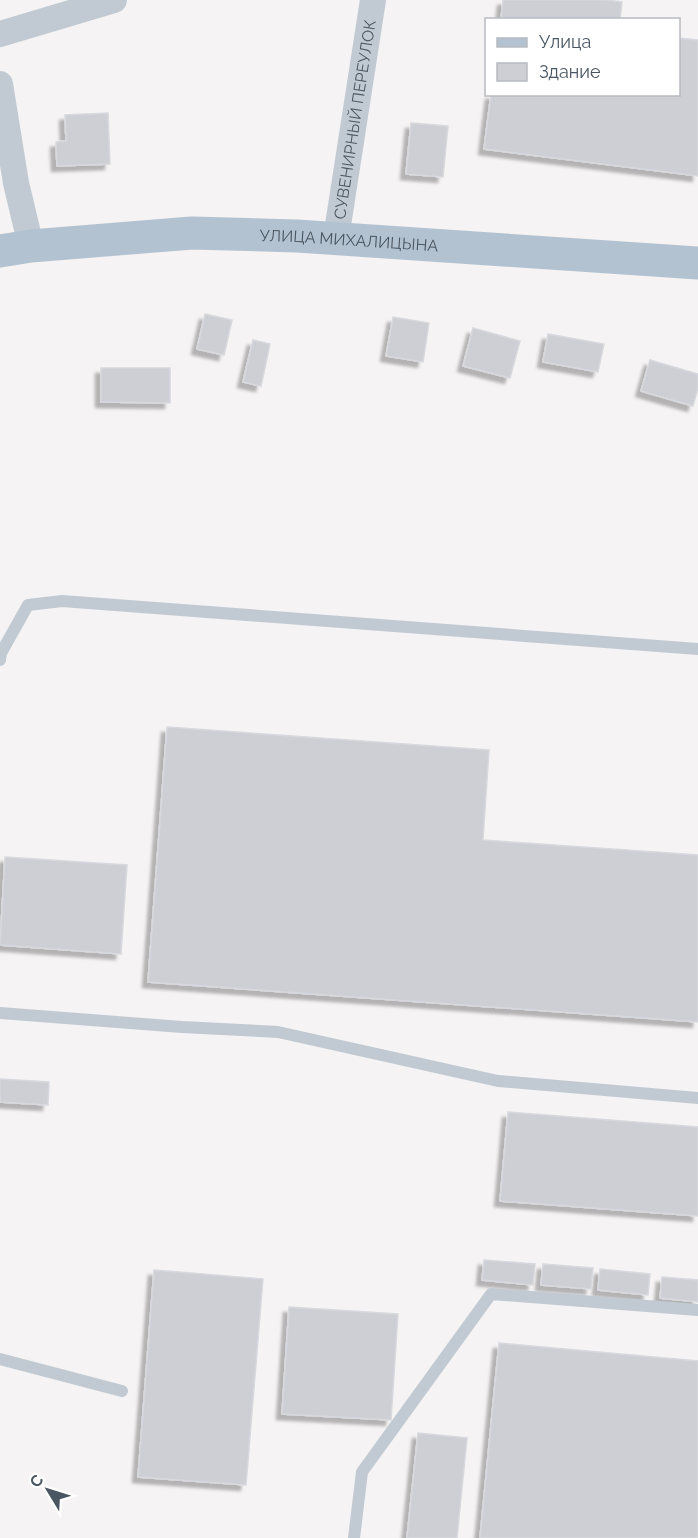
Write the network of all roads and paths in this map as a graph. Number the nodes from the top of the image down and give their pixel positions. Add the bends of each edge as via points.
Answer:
1 (114, 0) edge
2 (373, 0) edge
3 (0, 34) edge
4 (0, 84) edge
5 (8, 177) edge
6 (336, 238) junction
7 (15, 249) edge
8 (698, 262) edge
9 (698, 649) edge
10 (0, 660) edge
11 (0, 1013) edge
12 (698, 1098) edge
13 (698, 1310) edge
14 (0, 1359) edge
15 (122, 1391) dead end
16 (354, 1538) edge

1 - 3 street
2 - 6 street, СУВЕНИРНЫЙ ПЕРЕУЛОК
4 - 5 street
5 - 7 street
6 - 7 main road, УЛИЦА МИХАЛИЦЫНА via 192,233
6 - 8 main road, УЛИЦА МИХАЛИЦЫНА
9 - 10 lane via 62,601 28,605
11 - 12 lane via 278,1032 498,1081
13 - 16 lane via 491,1294 362,1473
14 - 15 lane

